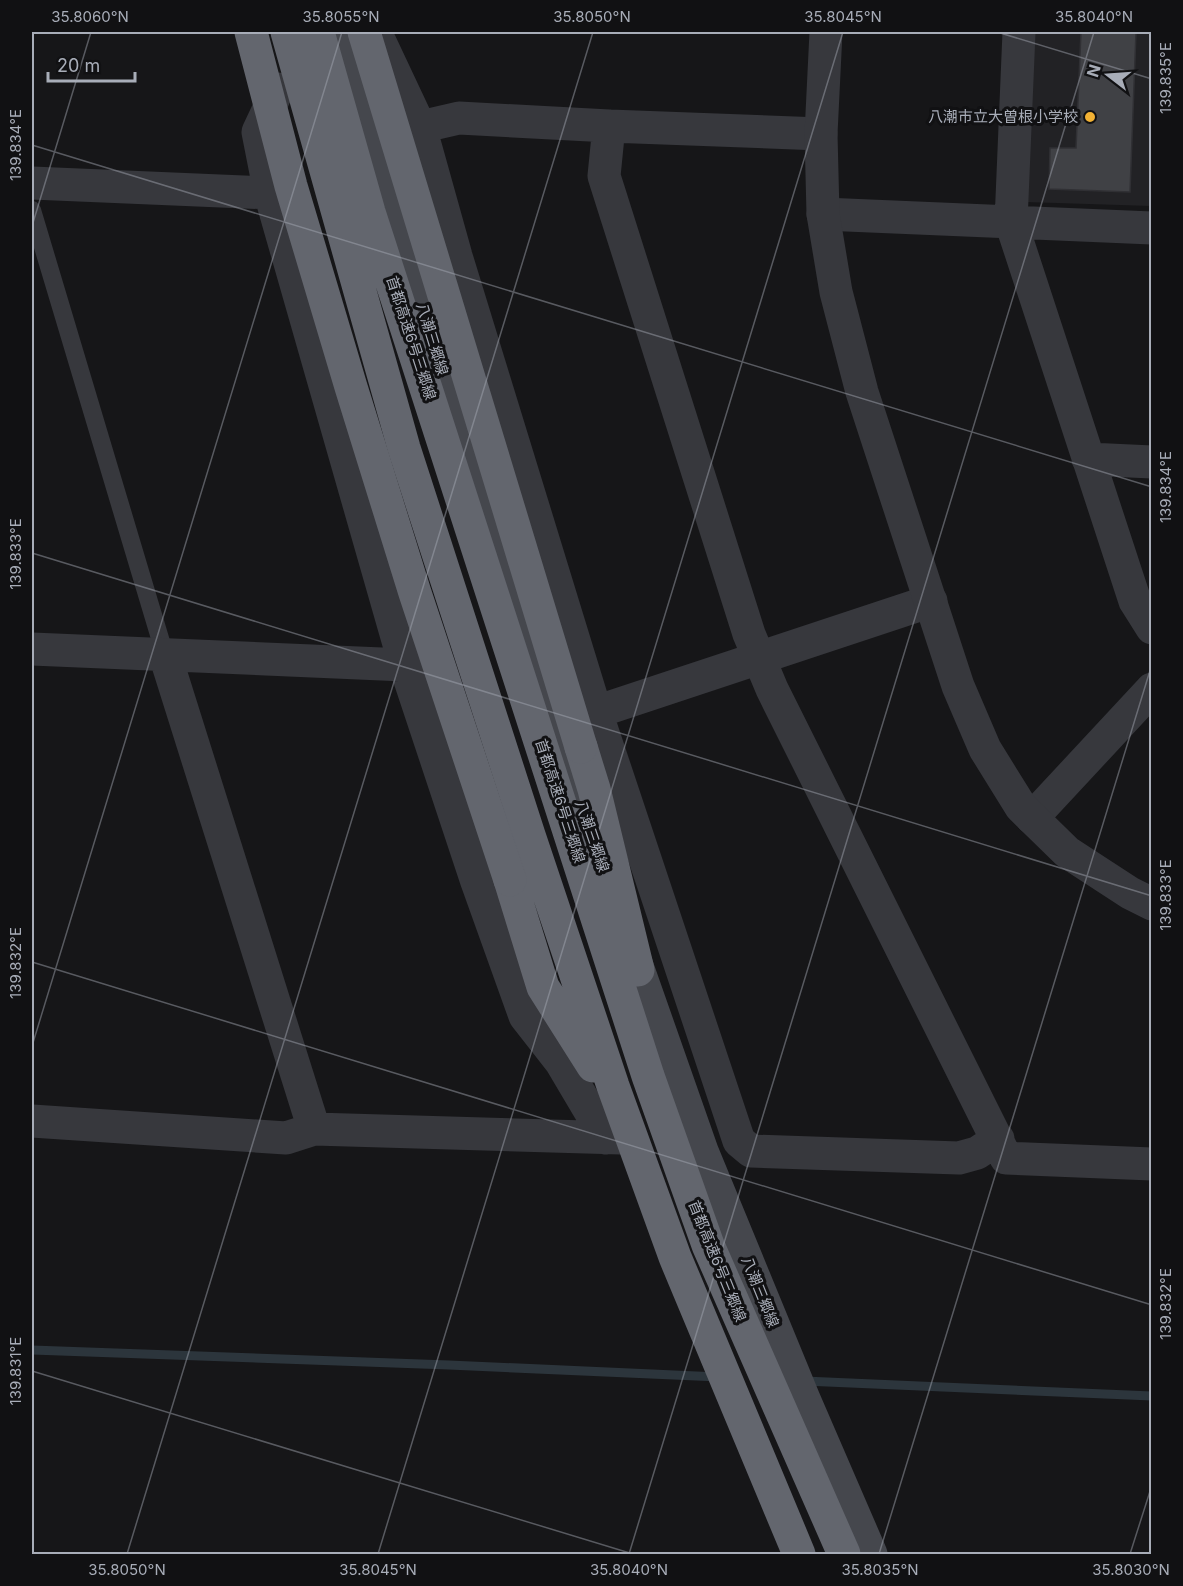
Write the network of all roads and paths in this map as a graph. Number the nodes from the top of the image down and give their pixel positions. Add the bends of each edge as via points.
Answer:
1 (251, 32) edge
2 (262, 32) edge
3 (287, 32) edge
4 (318, 32) edge
5 (341, 32) edge
6 (364, 32) edge
7 (369, 32) edge
8 (826, 32) edge
9 (1019, 32) edge
10 (278, 89) junction
11 (609, 126) junction
12 (420, 127) junction
13 (821, 134) junction
14 (32, 183) edge
15 (270, 193) junction
16 (32, 210) edge
17 (823, 214) junction
18 (1011, 222) junction
19 (1152, 228) edge
20 (489, 364) junction
21 (459, 430) junction
22 (1088, 459) junction
23 (1152, 462) edge
24 (931, 601) junction
25 (1152, 628) edge
26 (32, 649) edge
27 (165, 655) junction
28 (760, 658) junction
29 (405, 665) junction
30 (1152, 689) edge
31 (596, 712) junction
32 (1032, 818) junction
33 (1152, 904) edge
34 (638, 970) junction
35 (597, 1072) junction
36 (32, 1121) edge
37 (314, 1128) junction
38 (614, 1138) junction
39 (998, 1139) junction
40 (1152, 1164) edge
41 (787, 1554) edge
42 (799, 1554) edge
43 (844, 1554) edge
44 (871, 1554) edge

1 - 35 highway, bridge via 291,186 355,398 543,987
2 - 10 main road
3 - 42 highway via 404,448 613,1086 675,1257
4 - 43 highway, 首都高速6号三郷線 via 369,212 648,1076 708,1245
5 - 21 main road, 八潮三郷線
6 - 34 highway, bridge via 594,789
7 - 12 street via 380,42
8 - 13 street
9 - 18 street
10 - 15 street via 258,132
10 - 35 main road via 380,435 451,657
11 - 12 street via 459,118
11 - 13 street
11 - 28 street via 604,176 749,634
12 - 20 street
13 - 17 street
14 - 15 street
15 - 29 street
16 - 27 lane
17 - 18 street
17 - 24 street via 836,292 861,392
18 - 19 street
18 - 22 street
20 - 21 street
20 - 31 street
21 - 34 main road, 八潮三郷線 via 531,660
22 - 23 street
22 - 25 street via 1135,601
24 - 28 street
24 - 32 street via 958,686 985,749
26 - 27 street
27 - 29 street
27 - 37 street
28 - 31 street
28 - 39 street
29 - 38 street via 525,1016
30 - 32 street
31 - 39 street via 739,1141 751,1152 959,1158 977,1153
32 - 33 street via 1067,852
34 - 44 main road, 八潮三郷線 via 702,1151
35 - 38 main road
36 - 37 street via 286,1138
37 - 38 street
38 - 41 main road
39 - 40 street via 1006,1158

